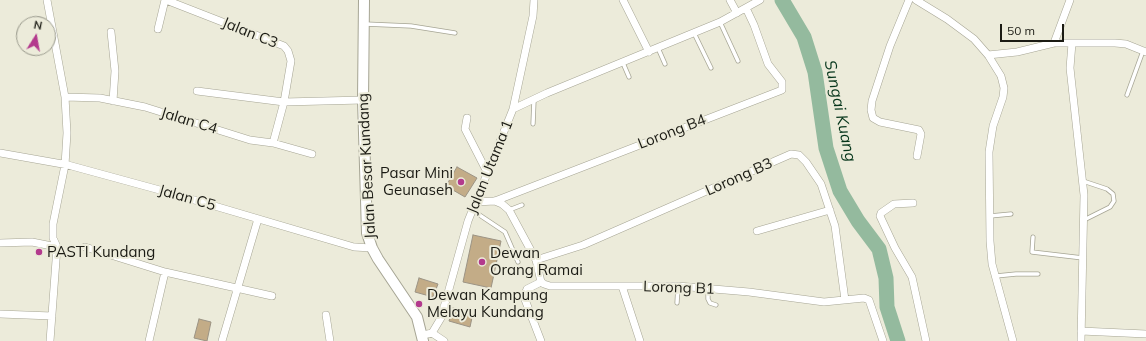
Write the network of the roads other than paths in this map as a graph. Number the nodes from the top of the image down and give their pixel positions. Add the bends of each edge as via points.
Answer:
1 (47, 0) edge
2 (51, 0) edge
3 (166, 0) edge
4 (364, 0) edge
5 (534, 0) edge
6 (623, 0) edge
7 (730, 0) edge
8 (760, 0) edge
9 (909, 0) edge
10 (916, 0) edge
11 (1070, 0) edge
12 (746, 8) junction
13 (737, 13) junction
14 (720, 22) junction
15 (365, 24) junction
16 (158, 29) dead end
17 (111, 32) dead end
18 (454, 33) dead end
19 (694, 33) junction
20 (1054, 43) junction
21 (1072, 43) junction
22 (658, 48) junction
23 (649, 52) junction
24 (1145, 52) edge
25 (988, 55) junction
26 (738, 61) dead end
27 (623, 63) junction
28 (665, 64) dead end
29 (711, 68) dead end
30 (629, 76) dead end
31 (197, 91) dead end
32 (1128, 95) dead end
33 (65, 98) junction
34 (534, 99) junction
35 (363, 100) junction
36 (113, 101) junction
37 (284, 102) junction
38 (513, 109) junction
39 (466, 118) dead end
40 (533, 124) dead end
41 (273, 143) junction
42 (0, 153) edge
43 (312, 154) dead end
44 (917, 156) dead end
45 (65, 165) junction
46 (488, 174) junction
47 (1082, 180) junction
48 (495, 201) junction
49 (476, 202) junction
50 (912, 203) dead end
51 (522, 205) dead end
52 (472, 210) junction
53 (509, 210) junction
54 (830, 210) junction
55 (1011, 214) dead end
56 (990, 216) junction
57 (258, 219) junction
58 (1083, 220) junction
59 (757, 230) dead end
60 (1033, 237) dead end
61 (0, 243) edge
62 (57, 247) junction
63 (85, 247) dead end
64 (372, 248) junction
65 (1083, 258) junction
66 (536, 260) junction
67 (518, 262) dead end
68 (165, 272) junction
69 (1038, 274) dead end
70 (996, 276) junction
71 (541, 282) junction
72 (622, 286) junction
73 (678, 286) junction
74 (237, 288) junction
75 (708, 288) junction
76 (272, 296) dead end
77 (845, 300) junction
78 (677, 303) dead end
79 (716, 305) dead end
80 (0, 314) edge
81 (326, 315) dead end
82 (52, 316) junction
83 (1081, 331) junction
84 (1146, 334) edge
85 (426, 336) edge
86 (50, 341) edge
87 (149, 341) edge
88 (222, 341) edge
89 (330, 341) edge
90 (444, 341) edge
91 (541, 341) edge
92 (640, 341) edge
93 (883, 341) edge
94 (926, 341) edge
95 (1013, 341) edge
96 (1081, 341) edge

1 - 2 street
1 - 33 street
3 - 16 street
3 - 37 street, Jalan C3 via 284,46 291,61
4 - 15 main road, Jalan Besar Kundang
5 - 38 street via 533,16
6 - 23 street
7 - 13 street
8 - 12 street, Jalan Utama 1
9 - 44 street via 890,46 871,110 873,118 880,122 919,130 921,134
10 - 25 street via 960,28
11 - 20 street
12 - 13 street, Jalan Utama 1
12 - 48 street, Lorong B4 via 768,64 783,85 782,90
13 - 14 street, Jalan Utama 1
14 - 19 street, Jalan Utama 1
14 - 26 lane
15 - 18 lane via 411,26
15 - 35 main road, Jalan Besar Kundang
17 - 36 street via 115,71
19 - 22 street, Jalan Utama 1
19 - 29 lane
20 - 21 street
20 - 25 street via 1017,52
21 - 24 street via 1126,44
21 - 47 street via 1070,68
22 - 23 street, Jalan Utama 1
22 - 28 lane
23 - 27 street, Jalan Utama 1
24 - 32 lane
25 - 56 street via 1001,76 1004,88 989,152
27 - 30 lane
27 - 34 street, Jalan Utama 1
31 - 37 street, Jalan C4
33 - 36 street, Jalan C4 via 100,98
33 - 45 street
34 - 38 street, Jalan Utama 1
34 - 40 lane
35 - 37 street, Jalan C4
35 - 64 main road, Jalan Besar Kundang via 366,218
36 - 41 street, Jalan C4 via 145,107 250,140
37 - 41 street, Jalan C3
38 - 46 street, Jalan Utama 1
39 - 46 street via 465,129
41 - 43 street, Jalan C4
42 - 45 street, Jalan C5
45 - 57 street, Jalan C5
45 - 62 street via 52,224
46 - 49 street, Jalan Utama 1
47 - 58 street
47 - 58 lane via 1107,189 1113,194 1114,201 1110,207
48 - 49 street, Lorong B4
48 - 53 street
49 - 52 street, Jalan Utama 1
50 - 94 street via 894,204 880,216 894,248 912,277
51 - 53 lane
52 - 67 lane via 504,232
52 - 85 street, Jalan Utama 1 via 445,308
53 - 66 street
54 - 59 street
54 - 66 street, Lorong B3 via 821,184 806,162 799,155 791,154 583,245
54 - 77 street, Lorong B3 via 835,226
55 - 56 lane
56 - 70 street via 991,254
57 - 64 street, Jalan C5 via 354,247
57 - 74 street
58 - 65 street
60 - 65 lane via 1032,252
61 - 62 street via 32,242
62 - 82 street
63 - 68 street
64 - 85 main road, Jalan Besar Kundang
65 - 83 street
66 - 71 street
68 - 74 street
68 - 87 street
69 - 70 lane
70 - 95 street
71 - 72 street, Lorong B1 via 550,286
71 - 91 street via 527,289 524,297
72 - 73 street, Lorong B1
72 - 92 street
73 - 75 street, Lorong B1
73 - 78 lane
74 - 76 street
74 - 88 street
75 - 77 street, Lorong B1 via 824,302
75 - 79 lane via 708,299
77 - 93 street, Lorong B1 via 869,300
80 - 82 street
81 - 89 street
82 - 86 street
83 - 84 street
83 - 96 street
85 - 90 street

